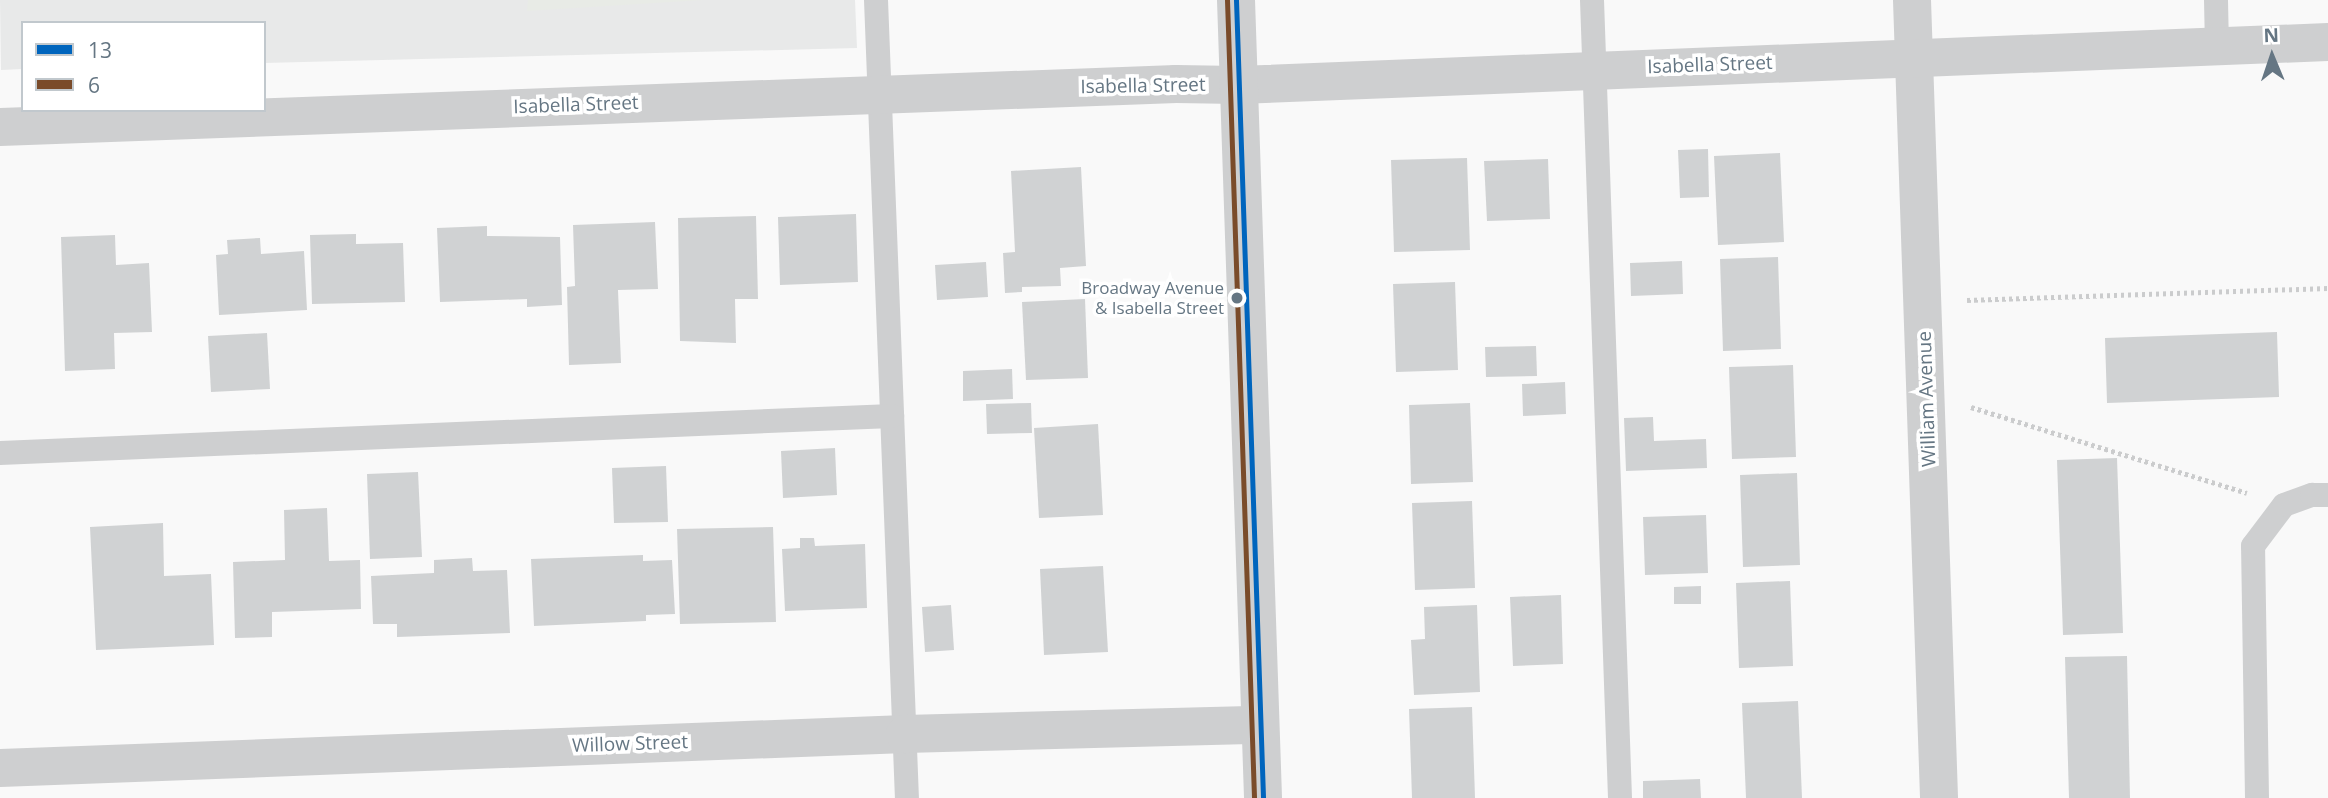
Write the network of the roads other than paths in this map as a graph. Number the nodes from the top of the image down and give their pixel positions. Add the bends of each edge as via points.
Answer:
1 (876, 0) edge
2 (1236, 0) edge
3 (1592, 0) edge
4 (1912, 0) edge
5 (2216, 0) edge
6 (2328, 42) edge
7 (2217, 47) junction
8 (1914, 58) junction
9 (1595, 69) junction
10 (1238, 85) junction
11 (881, 94) junction
12 (0, 127) edge
13 (892, 416) junction
14 (0, 453) edge
15 (2328, 495) edge
16 (1260, 725) junction
17 (905, 734) junction
18 (0, 768) edge
19 (907, 798) edge
20 (1264, 798) edge
21 (1620, 798) edge
22 (1939, 798) edge
23 (2257, 798) edge

1 - 11 lane
2 - 10 street
3 - 9 lane
4 - 8 street, William Avenue
5 - 7 lane
6 - 7 street, Isabella Street
7 - 8 street, Isabella Street
8 - 9 street, Isabella Street
8 - 22 street, William Avenue
9 - 10 street, Isabella Street
9 - 21 lane
10 - 11 street, Isabella Street
10 - 16 street
11 - 12 street, Isabella Street
11 - 13 lane
13 - 14 lane
13 - 17 lane
15 - 23 lane via 2312,495 2284,505 2253,546
16 - 17 street, Willow Street
16 - 20 street
17 - 18 street, Willow Street
17 - 19 lane

